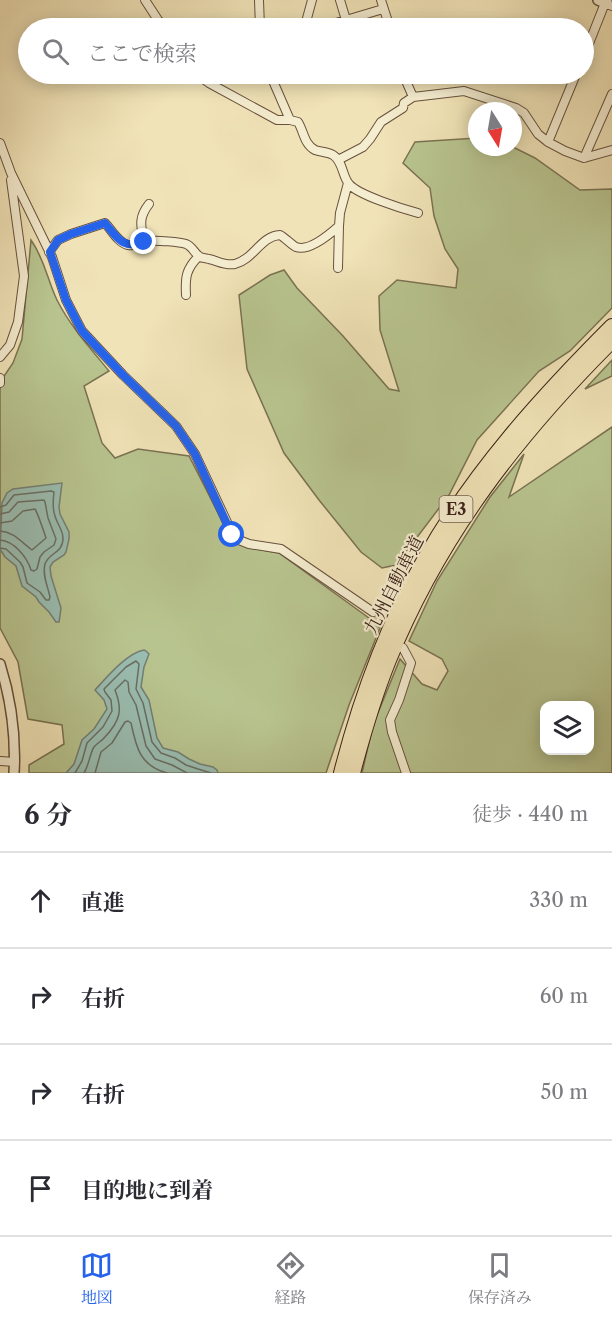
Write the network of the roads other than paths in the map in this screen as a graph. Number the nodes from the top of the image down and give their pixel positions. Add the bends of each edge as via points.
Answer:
1 (145, 0) edge
2 (259, 0) edge
3 (312, 0) edge
4 (340, 0) edge
5 (606, 2) edge
6 (382, 4) edge
7 (157, 18) edge
8 (260, 18) edge
9 (307, 18) edge
10 (345, 18) edge
11 (350, 18) edge
12 (594, 31) edge
13 (211, 84) edge
14 (274, 84) edge
15 (407, 84) edge
16 (572, 84) edge
17 (612, 94) edge
18 (413, 97) junction
19 (290, 120) junction
20 (548, 142) junction
21 (0, 143) edge
22 (612, 150) edge
23 (584, 158) junction
24 (338, 160) junction
25 (10, 173) junction
26 (348, 183) junction
27 (149, 204) dead end
28 (418, 213) dead end
29 (339, 226) junction
30 (144, 242) junction
31 (50, 252) junction
32 (199, 256) junction
33 (338, 268) dead end
34 (186, 295) dead end
35 (612, 326) edge
36 (612, 341) edge
37 (0, 357) edge
38 (0, 378) edge
39 (0, 383) edge
40 (373, 612) tunnel mouth
41 (403, 648) dead end
42 (0, 664) edge
43 (359, 728) junction
44 (0, 761) edge
45 (15, 762) junction
46 (14, 773) edge
47 (341, 773) edge
48 (352, 773) edge
49 (406, 773) edge

1 - 7 street
2 - 8 street
3 - 9 street
4 - 10 street
5 - 12 street
6 - 11 street
13 - 19 street via 277,120
14 - 19 street
15 - 18 street
16 - 20 street
17 - 23 street
18 - 20 street via 464,92 516,108
18 - 24 street via 381,122 363,147
19 - 24 street via 302,127 309,146
20 - 23 street
21 - 25 street
22 - 23 street
24 - 26 street
25 - 31 street
25 - 37 street via 24,276 18,322 10,345
26 - 28 street via 358,191
26 - 29 street
27 - 30 street via 140,223
29 - 32 street via 304,247 296,247 275,235 237,264
29 - 33 street
30 - 31 street via 121,242 105,223 58,240
30 - 32 street via 188,245
31 - 40 street via 66,300 82,331 176,426 195,454 232,535 249,544 281,549
32 - 34 street via 189,266
35 - 43 highway, 九州自動車道 / E3 via 538,403 448,521 388,632 364,692
36 - 43 highway, 九州自動車道 / E3 via 507,457 458,527 410,613
38 - 39 street
41 - 49 street via 411,663 390,720
42 - 45 street via 13,718
43 - 47 highway, 九州自動車道 / E3
43 - 48 highway, 九州自動車道 / E3
44 - 45 street
45 - 46 street

